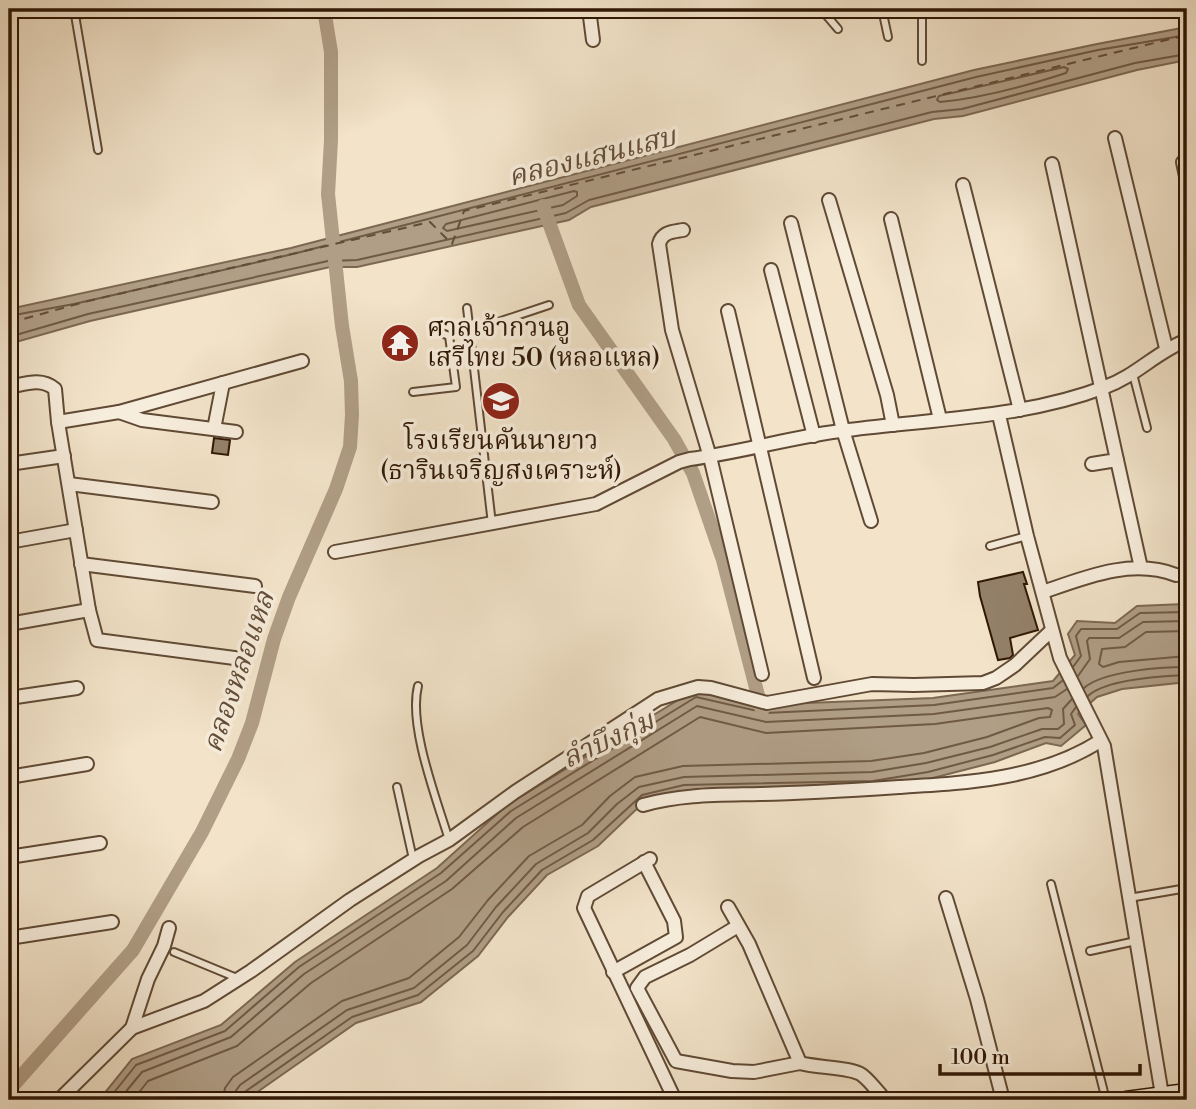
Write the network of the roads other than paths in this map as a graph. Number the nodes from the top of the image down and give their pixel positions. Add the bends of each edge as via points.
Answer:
1 (67, 9) edge
2 (589, 9) edge
3 (821, 9) edge
4 (882, 9) edge
5 (922, 9) edge
6 (98, 12) dead end
7 (75, 15) junction
8 (9, 16) edge
9 (838, 29) dead end
10 (888, 37) dead end
11 (593, 40) dead end
12 (9, 44) edge
13 (922, 61) dead end
14 (1115, 138) dead end
15 (98, 150) dead end
16 (1183, 162) dead end
17 (1052, 164) dead end
18 (1187, 181) edge
19 (963, 186) dead end
20 (829, 200) dead end
21 (891, 219) dead end
22 (792, 223) dead end
23 (683, 230) dead end
24 (771, 270) dead end
25 (548, 305) dead end
26 (467, 308) dead end
27 (728, 311) dead end
28 (434, 330) dead end
29 (471, 331) junction
30 (1187, 340) edge
31 (1166, 348) junction
32 (302, 361) dead end
33 (1133, 374) junction
34 (223, 383) junction
35 (9, 387) edge
36 (469, 388) dead end
37 (477, 388) junction
38 (1100, 389) junction
39 (413, 393) dead end
40 (1020, 410) junction
41 (119, 412) junction
42 (999, 415) junction
43 (940, 419) junction
44 (58, 422) junction
45 (893, 425) junction
46 (1147, 428) dead end
47 (214, 429) junction
48 (844, 430) junction
49 (236, 432) dead end
50 (814, 436) junction
51 (759, 447) junction
52 (64, 456) junction
53 (710, 457) junction
54 (1117, 460) junction
55 (9, 464) edge
56 (1092, 464) dead end
57 (69, 484) junction
58 (212, 502) dead end
59 (871, 521) dead end
60 (492, 524) junction
61 (76, 530) junction
62 (1027, 536) junction
63 (9, 542) edge
64 (990, 546) dead end
65 (335, 552) dead end
66 (81, 564) junction
67 (1141, 568) junction
68 (1176, 575) dead end
69 (255, 586) dead end
70 (1043, 592) junction
71 (89, 610) junction
72 (9, 624) edge
73 (1052, 630) junction
74 (242, 659) dead end
75 (762, 674) dead end
76 (814, 678) dead end
77 (418, 686) dead end
78 (77, 688) dead end
79 (9, 698) edge
80 (1099, 738) junction
81 (87, 764) dead end
82 (9, 777) edge
83 (397, 787) dead end
84 (643, 805) dead end
85 (449, 840) junction
86 (100, 843) dead end
87 (9, 857) edge
88 (413, 859) junction
89 (1051, 884) dead end
90 (1187, 888) edge
91 (946, 898) dead end
92 (1129, 898) junction
93 (728, 907) dead end
94 (113, 922) dead end
95 (738, 926) junction
96 (170, 928) dead end
97 (9, 938) edge
98 (1136, 941) junction
99 (1090, 951) dead end
100 (174, 952) dead end
101 (614, 972) junction
102 (239, 979) junction
103 (132, 1028) junction
104 (800, 1063) junction
105 (1187, 1092) edge
106 (1162, 1095) junction
107 (59, 1100) edge
108 (674, 1100) edge
109 (885, 1100) edge
110 (1003, 1100) edge
111 (1106, 1100) edge
112 (1126, 1100) edge

1 - 7 lane
2 - 11 street
3 - 9 lane
4 - 10 lane
5 - 13 lane
6 - 7 lane
7 - 15 lane
8 - 12 lane
14 - 31 street
16 - 18 street
17 - 38 street
19 - 40 street
20 - 45 street
21 - 43 street
22 - 48 street
23 - 53 street via 666,234 659,244 671,330
24 - 50 street
25 - 29 lane
26 - 29 lane
27 - 51 street
28 - 39 lane via 449,336 458,388
29 - 37 lane
30 - 31 street
31 - 33 street
32 - 34 street
33 - 38 street
33 - 46 lane
34 - 41 street
34 - 47 street
35 - 44 street via 48,383 55,389
36 - 37 lane
37 - 60 lane
38 - 40 street
38 - 54 street
40 - 42 street
41 - 44 street
41 - 47 street via 142,420
42 - 43 street
42 - 62 street
43 - 45 street
44 - 52 street
45 - 48 street
47 - 49 street
48 - 50 street
48 - 59 street
50 - 51 street
51 - 53 street
51 - 76 street
52 - 55 street
52 - 57 street
53 - 60 street via 685,461 596,504
53 - 75 street
54 - 56 street
54 - 67 street
57 - 58 street
57 - 61 street
60 - 65 street
61 - 63 street
61 - 66 street
62 - 64 lane
62 - 70 street
66 - 69 street
66 - 71 street
67 - 68 street
67 - 70 street via 1106,572
70 - 73 street
71 - 72 street
71 - 74 street via 99,641
73 - 80 street via 1065,669
73 - 85 street via 1023,659 982,682 873,684 769,703 702,687 657,699
77 - 85 lane via 418,733
78 - 79 street
80 - 84 street via 1071,757 984,780 691,795
80 - 92 street
81 - 82 street
83 - 88 lane
85 - 88 street
86 - 87 street
88 - 102 street
89 - 111 lane
90 - 92 lane
91 - 110 street
92 - 98 street
93 - 95 street
94 - 97 street
95 - 104 street
95 - 104 street via 645,977 637,988 676,1061 754,1072
96 - 103 street
98 - 99 lane
98 - 106 street
100 - 102 lane
101 - 101 street via 584,902 647,860 674,921 676,937
101 - 108 street
102 - 103 street via 204,1001
103 - 107 street
104 - 109 street via 861,1074
105 - 106 main road
106 - 112 main road

